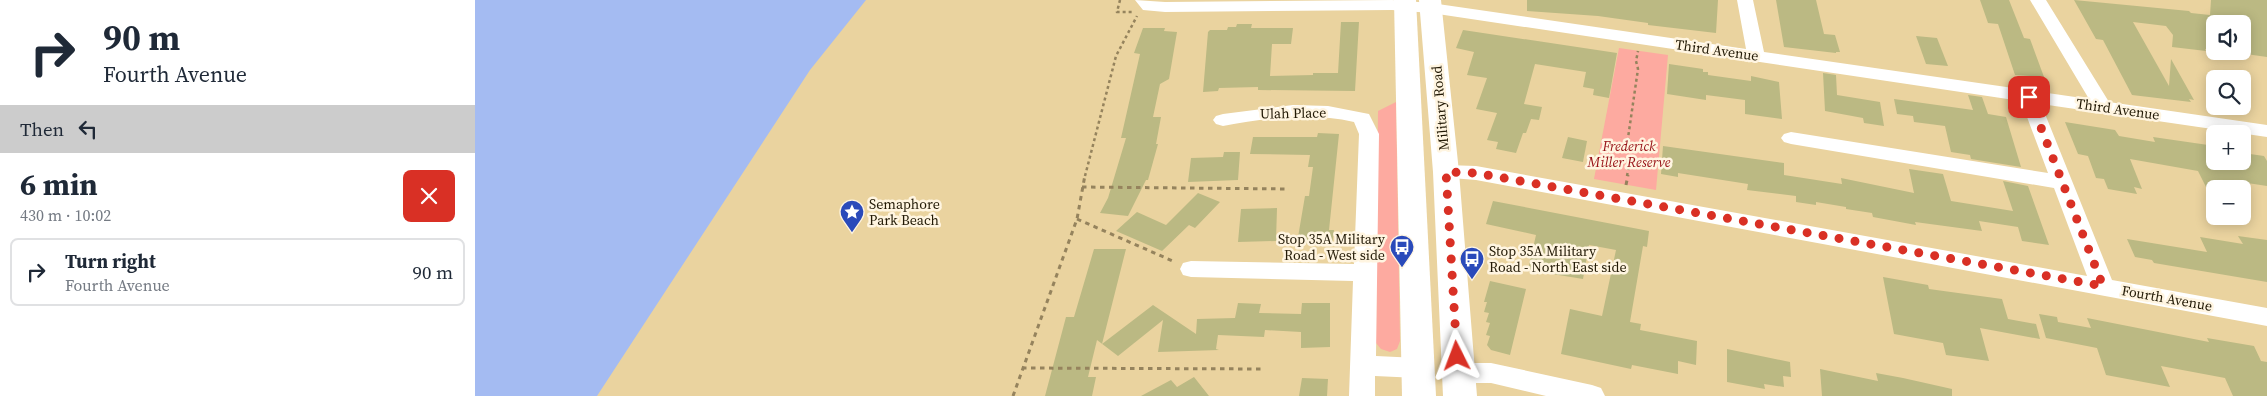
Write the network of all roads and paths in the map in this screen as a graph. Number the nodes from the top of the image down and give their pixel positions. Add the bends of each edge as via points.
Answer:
1 (1120, 0) edge
2 (1745, 0) edge
3 (2039, 0) edge
4 (1418, 4) edge
5 (1137, 6) edge
6 (1138, 16) dead end
7 (1638, 50) dead end
8 (1756, 56) junction
9 (2029, 97) junction
10 (2103, 107) junction
11 (1223, 120) dead end
12 (2267, 131) edge
13 (1791, 138) dead end
14 (1446, 172) junction
15 (2062, 182) junction
16 (1626, 186) dead end
17 (1082, 187) junction
18 (1289, 189) dead end
19 (1077, 219) junction
20 (1191, 269) joint
21 (1364, 272) junction
22 (2103, 286) junction
23 (2267, 316) edge
24 (1363, 366) junction
25 (1023, 368) junction
26 (1418, 368) junction
27 (1265, 369) dead end
28 (1459, 385) edge
29 (1013, 396) edge
30 (1362, 396) edge
31 (1419, 396) edge
32 (1592, 396) edge

1 - 5 path via 1117,12
2 - 8 street
3 - 10 street
4 - 5 street, Third Avenue
4 - 8 street, Third Avenue
4 - 14 main road, Military Road
4 - 26 main road, Military Road
6 - 17 path via 1116,56
7 - 16 path via 1628,138 1632,150
8 - 9 street, Third Avenue
9 - 10 street, Third Avenue
9 - 15 street
10 - 12 street, Third Avenue
11 - 21 street, Ulah Place via 1259,113 1341,112 1363,118 1369,134
13 - 15 street
14 - 22 street, Fourth Avenue via 1476,173
14 - 28 main road, Military Road
15 - 22 street
17 - 18 path
17 - 19 path
19 - 20 path
19 - 25 path
20 - 21 street
21 - 24 street
22 - 23 street, Fourth Avenue
24 - 26 street
24 - 30 street
25 - 27 path
25 - 29 path
26 - 31 main road, Military Road
28 - 32 street via 1491,373

